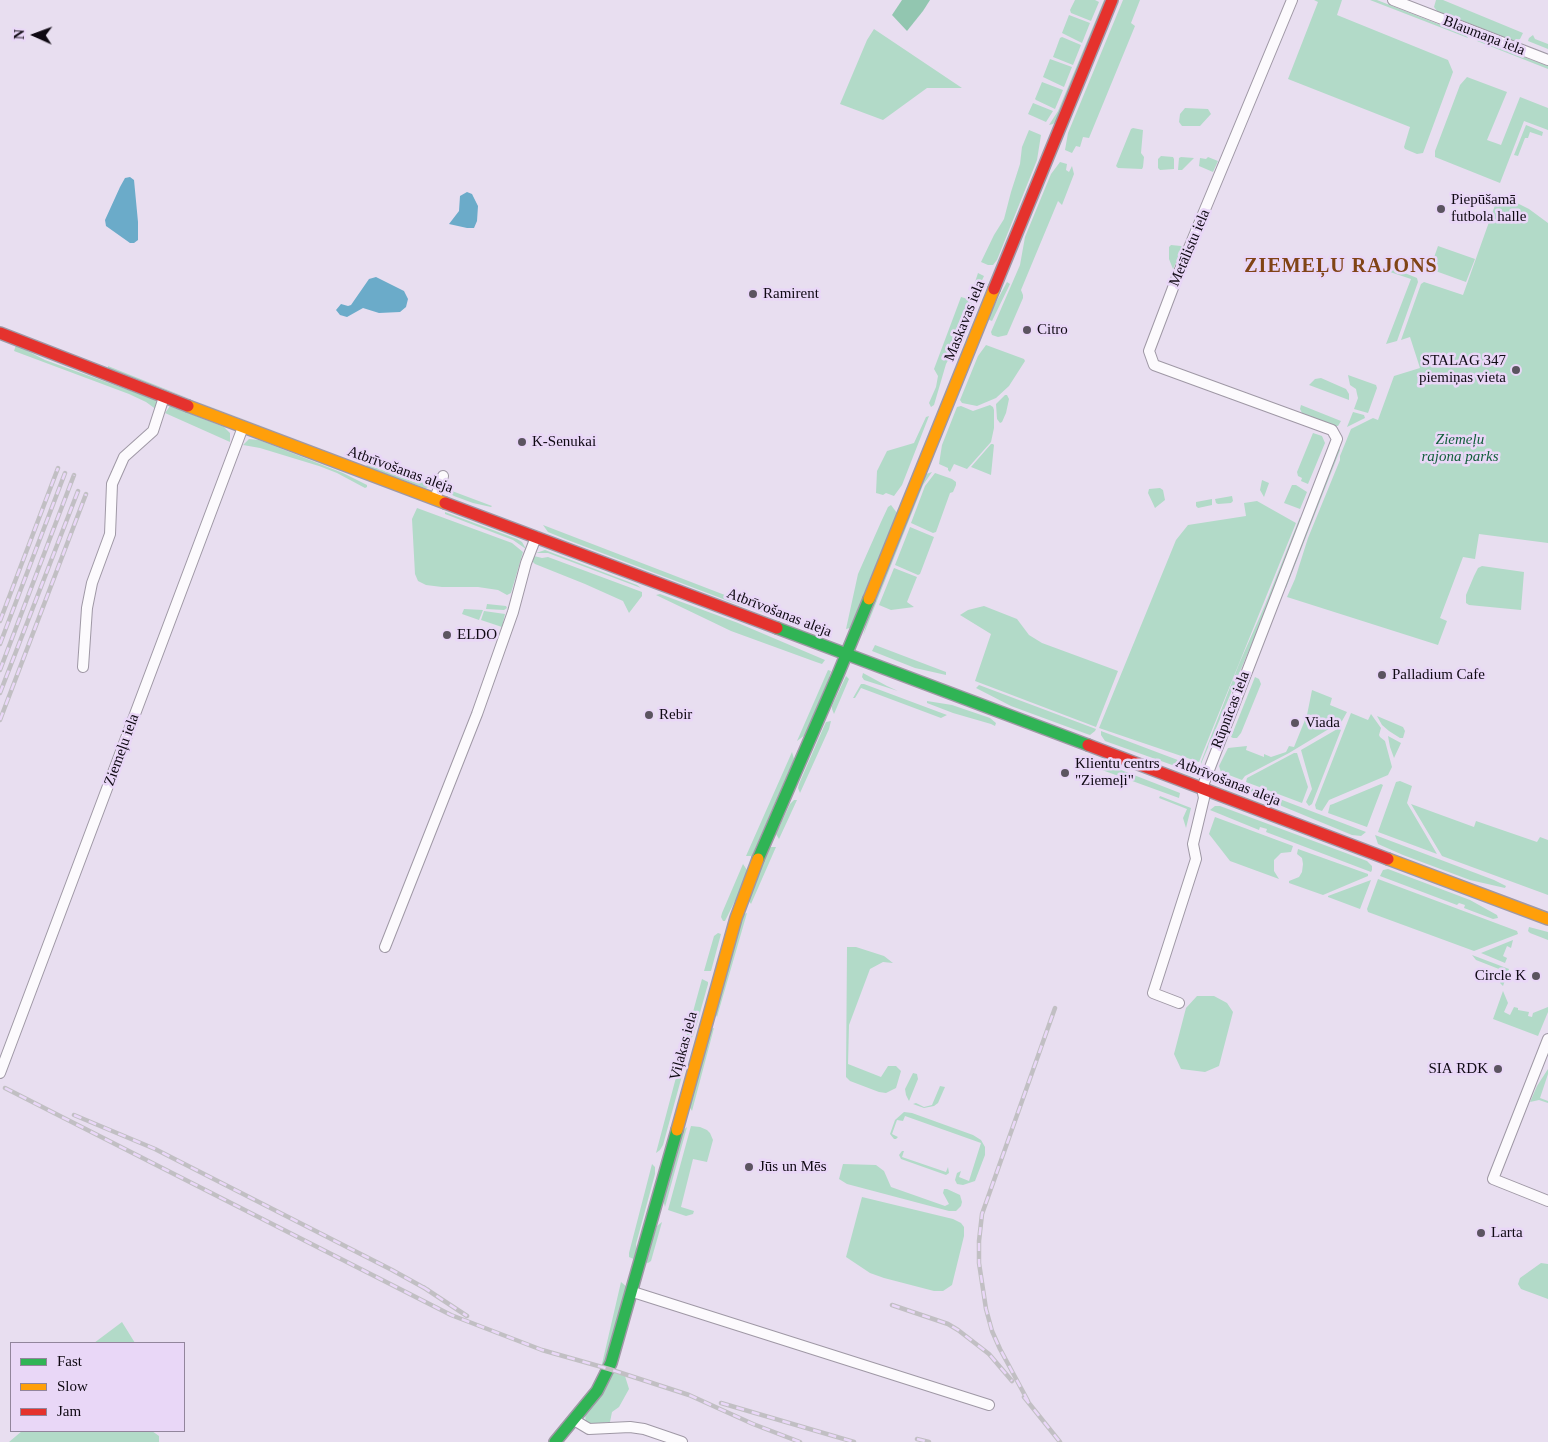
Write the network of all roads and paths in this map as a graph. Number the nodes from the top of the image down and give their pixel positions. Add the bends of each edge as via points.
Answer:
1 (1112, 0) edge
2 (1292, 0) edge
3 (1393, 0) edge
4 (1548, 60) edge
5 (0, 333) edge
6 (164, 396) junction
7 (243, 427) junction
8 (1336, 436) joint
9 (443, 476) dead end
10 (435, 499) junction
11 (536, 537) junction
12 (846, 654) junction
13 (83, 667) dead end
14 (1202, 788) junction
15 (1548, 919) edge
16 (385, 947) dead end
17 (1179, 1003) dead end
18 (1548, 1039) edge
19 (0, 1073) edge
20 (1548, 1201) edge
21 (632, 1292) junction
22 (989, 1405) dead end
23 (574, 1420) junction
24 (555, 1442) edge
25 (682, 1442) edge

1 - 12 main road, Maskavas iela
2 - 8 street, Metālistu iela via 1149,351 1154,365 1332,430
3 - 4 street, Blaumaņa iela
5 - 6 main road, Atbrīvošanas aleja
6 - 7 main road, Atbrīvošanas aleja
6 - 13 street via 153,431 124,457 112,484 110,534 92,583
7 - 10 main road, Atbrīvošanas aleja
7 - 19 street, Ziemeļu iela
8 - 14 street, Rūpnīcas iela via 1337,442
9 - 10 street
10 - 11 main road, Atbrīvošanas aleja
11 - 12 main road, Atbrīvošanas aleja
11 - 16 street via 477,714
12 - 14 main road, Atbrīvošanas aleja
12 - 21 main road, Viļakas iela via 736,918
14 - 15 main road, Atbrīvošanas aleja
14 - 17 street, Rūpnīcas iela via 1204,798 1193,844 1196,859 1153,994
18 - 20 street via 1493,1179
21 - 22 street
21 - 23 main road, Viļakas iela via 609,1369
23 - 24 main road, Viļakas iela
23 - 25 street via 589,1429 630,1427

